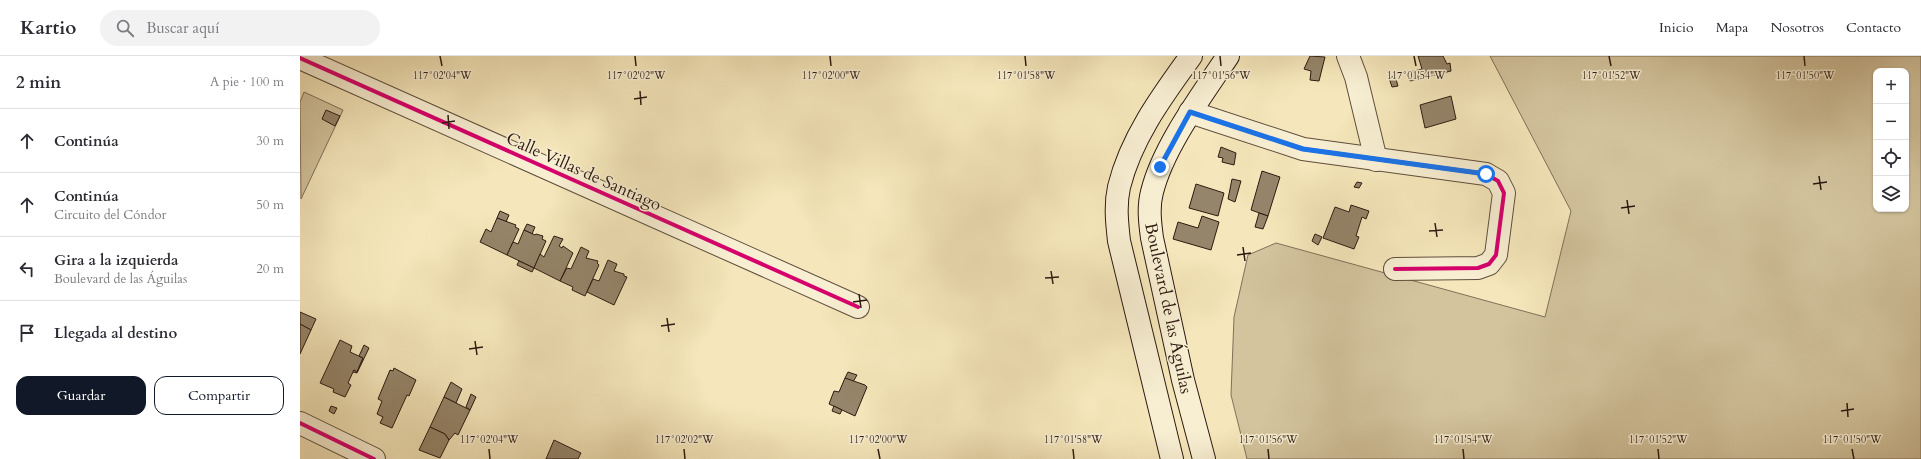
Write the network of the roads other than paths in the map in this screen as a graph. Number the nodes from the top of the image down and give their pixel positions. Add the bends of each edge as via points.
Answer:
1 (1191, 56) edge
2 (1228, 56) edge
3 (1348, 56) edge
4 (308, 59) edge
5 (1190, 112) junction
6 (1376, 160) junction
7 (1395, 269) dead end
8 (858, 307) dead end
9 (300, 423) edge
10 (364, 457) edge
11 (1172, 459) edge
12 (1204, 459) edge

1 - 11 street, Boulevard de las Águilas via 1158,103 1136,142 1119,187 1116,214 1119,242
2 - 5 street, Boulevard de las Águilas
3 - 6 street via 1356,77
4 - 8 street, Calle Villas de Santiago
5 - 6 street via 1303,149
5 - 12 street, Boulevard de las Águilas via 1160,167 1151,193 1149,216 1183,380
6 - 7 street via 1486,174 1498,181 1504,193 1496,255 1489,264 1478,268
9 - 10 street

